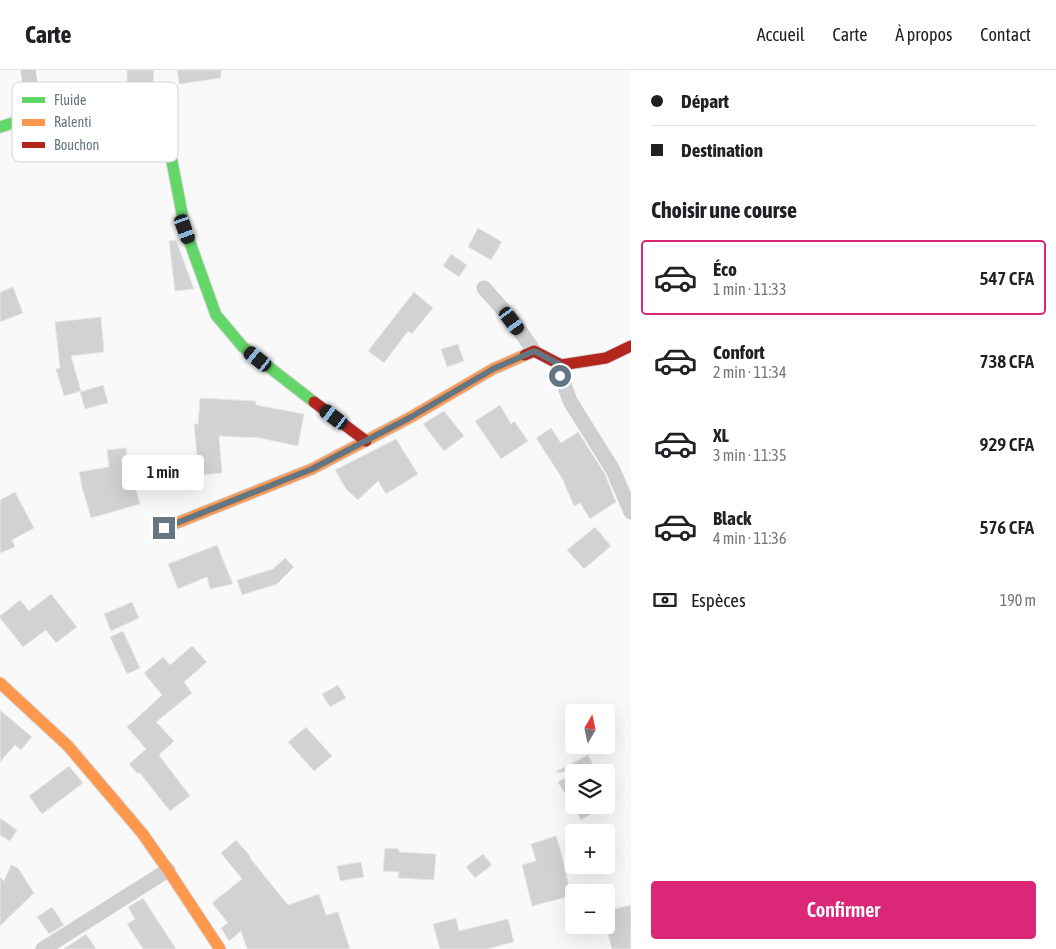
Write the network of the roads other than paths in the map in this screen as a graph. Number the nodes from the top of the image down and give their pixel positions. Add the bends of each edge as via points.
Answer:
1 (12, 123) edge
2 (0, 127) edge
3 (172, 162) edge
4 (484, 288) dead end
5 (631, 346) edge
6 (534, 351) junction
7 (561, 365) junction
8 (366, 440) junction
9 (631, 512) edge
10 (164, 528) dead end
11 (0, 683) edge
12 (168, 870) junction
13 (43, 949) edge
14 (220, 949) edge

1 - 2 street
3 - 8 street via 185,229 216,315 243,347
4 - 6 street
5 - 7 street via 606,358
6 - 7 street
6 - 8 street via 493,369
7 - 9 street via 560,376 570,401 613,470
8 - 10 street via 312,469
11 - 12 street via 68,746
12 - 13 street
12 - 14 street

